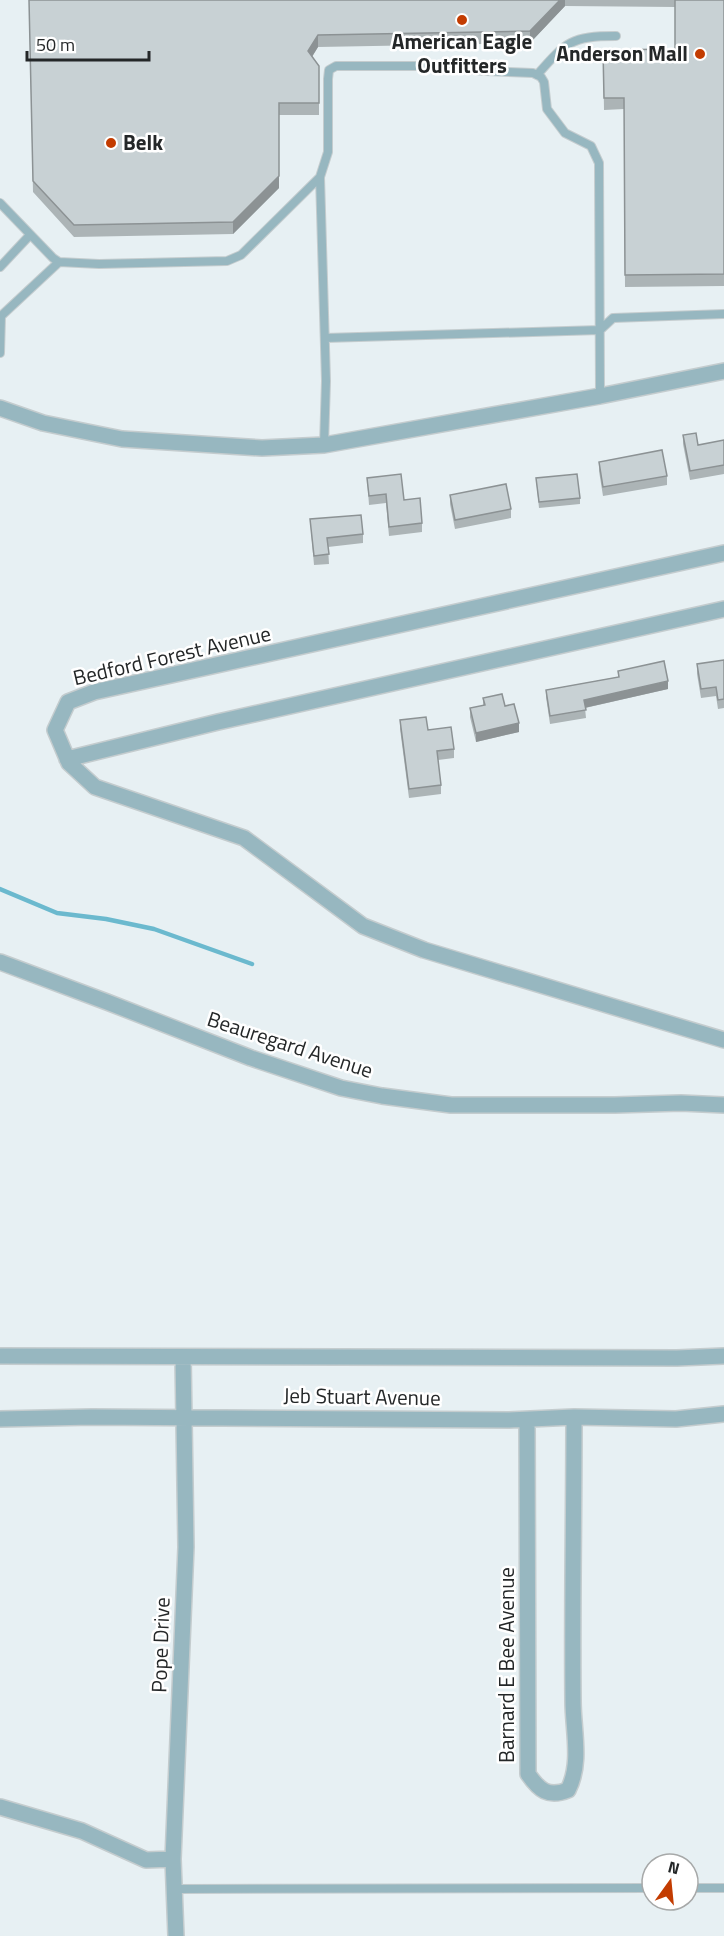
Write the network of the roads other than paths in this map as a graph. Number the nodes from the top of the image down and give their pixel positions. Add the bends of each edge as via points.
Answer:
1 (616, 36) dead end
2 (537, 75) junction
3 (320, 177) junction
4 (2, 209) edge
5 (30, 235) junction
6 (59, 262) junction
7 (0, 267) edge
8 (724, 314) edge
9 (600, 330) junction
10 (325, 338) junction
11 (0, 353) edge
12 (724, 371) edge
13 (600, 396) junction
14 (0, 408) edge
15 (324, 446) junction
16 (724, 553) edge
17 (724, 609) edge
18 (67, 759) junction
19 (0, 963) edge
20 (724, 1040) edge
21 (724, 1105) edge
22 (0, 1356) edge
23 (724, 1356) edge
24 (183, 1357) junction
25 (724, 1414) edge
26 (183, 1417) junction
27 (574, 1417) junction
28 (0, 1419) edge
29 (527, 1420) junction
30 (0, 1807) edge
31 (173, 1859) junction
32 (640, 1888) edge
33 (700, 1888) edge
34 (724, 1888) edge
35 (174, 1889) junction
36 (176, 1936) edge

1 - 2 lane via 590,36 570,42
2 - 3 lane via 434,66 336,66 329,70 328,152
2 - 9 lane via 544,82 547,109 565,133 591,146 599,163
3 - 6 lane via 241,255 227,261
3 - 10 lane
4 - 5 lane
5 - 6 lane
5 - 7 lane
6 - 11 lane via 1,316
8 - 9 lane via 613,318
9 - 10 lane
9 - 13 lane
10 - 15 lane
12 - 13 street
13 - 15 street
14 - 15 street via 43,423 123,439 262,448
16 - 18 street, Bedford Forest Avenue via 94,692 68,702 55,730
17 - 18 street
18 - 20 street via 95,787 244,838 363,926 424,950
19 - 21 street, Beauregard Avenue via 341,1088 451,1105
22 - 24 street, Jeb Stuart Avenue
23 - 24 street, Jeb Stuart Avenue
24 - 26 street, Pope Drive
25 - 27 street, Jeb Stuart Avenue via 676,1419
26 - 28 street, Jeb Stuart Avenue
26 - 29 street, Jeb Stuart Avenue
26 - 31 street, Pope Drive via 186,1546
27 - 29 street, Jeb Stuart Avenue
27 - 29 street, Barnard E Bee Avenue via 576,1761 568,1790 559,1794 538,1788 528,1774
30 - 31 street via 82,1831 146,1860
31 - 35 street, Pope Drive
32 - 35 lane
33 - 34 lane
35 - 36 street, Pope Drive

